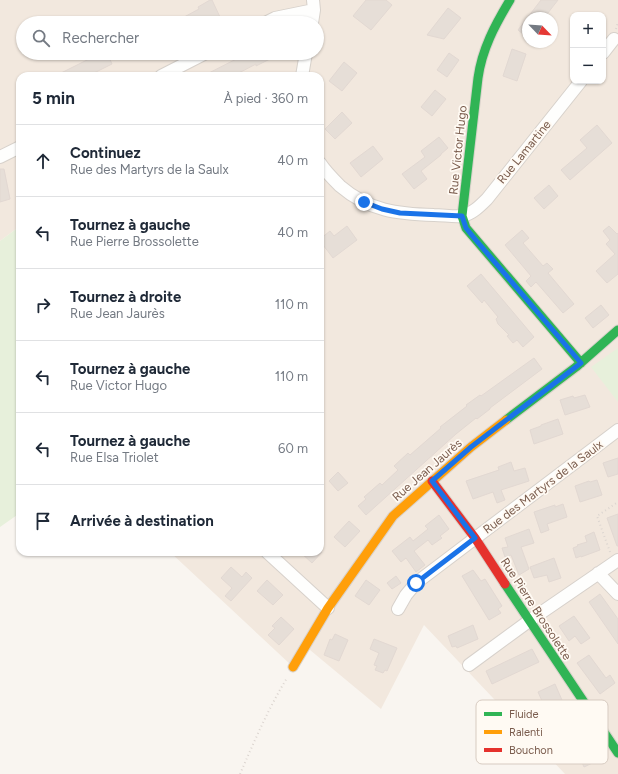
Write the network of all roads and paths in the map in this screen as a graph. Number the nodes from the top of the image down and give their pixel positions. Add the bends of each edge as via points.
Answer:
1 (510, 0) edge
2 (316, 3) edge
3 (280, 16) edge
4 (313, 16) edge
5 (614, 39) dead end
6 (606, 49) edge
7 (192, 60) edge
8 (305, 60) edge
9 (169, 72) edge
10 (303, 72) edge
11 (579, 84) edge
12 (16, 149) edge
13 (0, 157) edge
14 (324, 168) edge
15 (462, 216) junction
16 (618, 330) edge
17 (581, 363) junction
18 (618, 430) edge
19 (432, 481) junction
20 (618, 502) edge
21 (475, 538) junction
22 (271, 556) edge
23 (616, 561) edge
24 (598, 573) junction
25 (618, 594) edge
26 (328, 608) junction
27 (398, 609) dead end
28 (529, 621) junction
29 (468, 665) dead end
30 (294, 667) joint
31 (583, 700) edge
32 (608, 737) edge
33 (618, 752) edge
34 (240, 774) edge

1 - 15 street, Rue Victor Hugo via 500,16 482,58
2 - 3 street
2 - 4 street
5 - 6 street
7 - 9 street
8 - 10 street
11 - 15 street, Rue Lamartine via 487,199 476,210
12 - 13 street
14 - 15 street via 348,192 382,209 400,213
15 - 17 street via 466,228
16 - 17 street, Rue Jean Jaurès
17 - 19 street, Rue Jean Jaurès via 471,447
18 - 21 street, Rue des Martyrs de la Saulx
19 - 21 street, Rue Pierre Brossolette
19 - 26 street, Rue Jean Jaurès via 393,516
20 - 23 path via 597,516
21 - 27 street, Rue des Martyrs de la Saulx via 416,583
21 - 28 street, Rue Pierre Brossolette
22 - 26 street
23 - 24 street
24 - 25 street
24 - 28 street
26 - 30 street, Rue Jean Jaurès
28 - 29 street
28 - 31 street, Rue Pierre Brossolette
30 - 34 path via 274,700
32 - 33 street, Rue Pierre Brossolette

